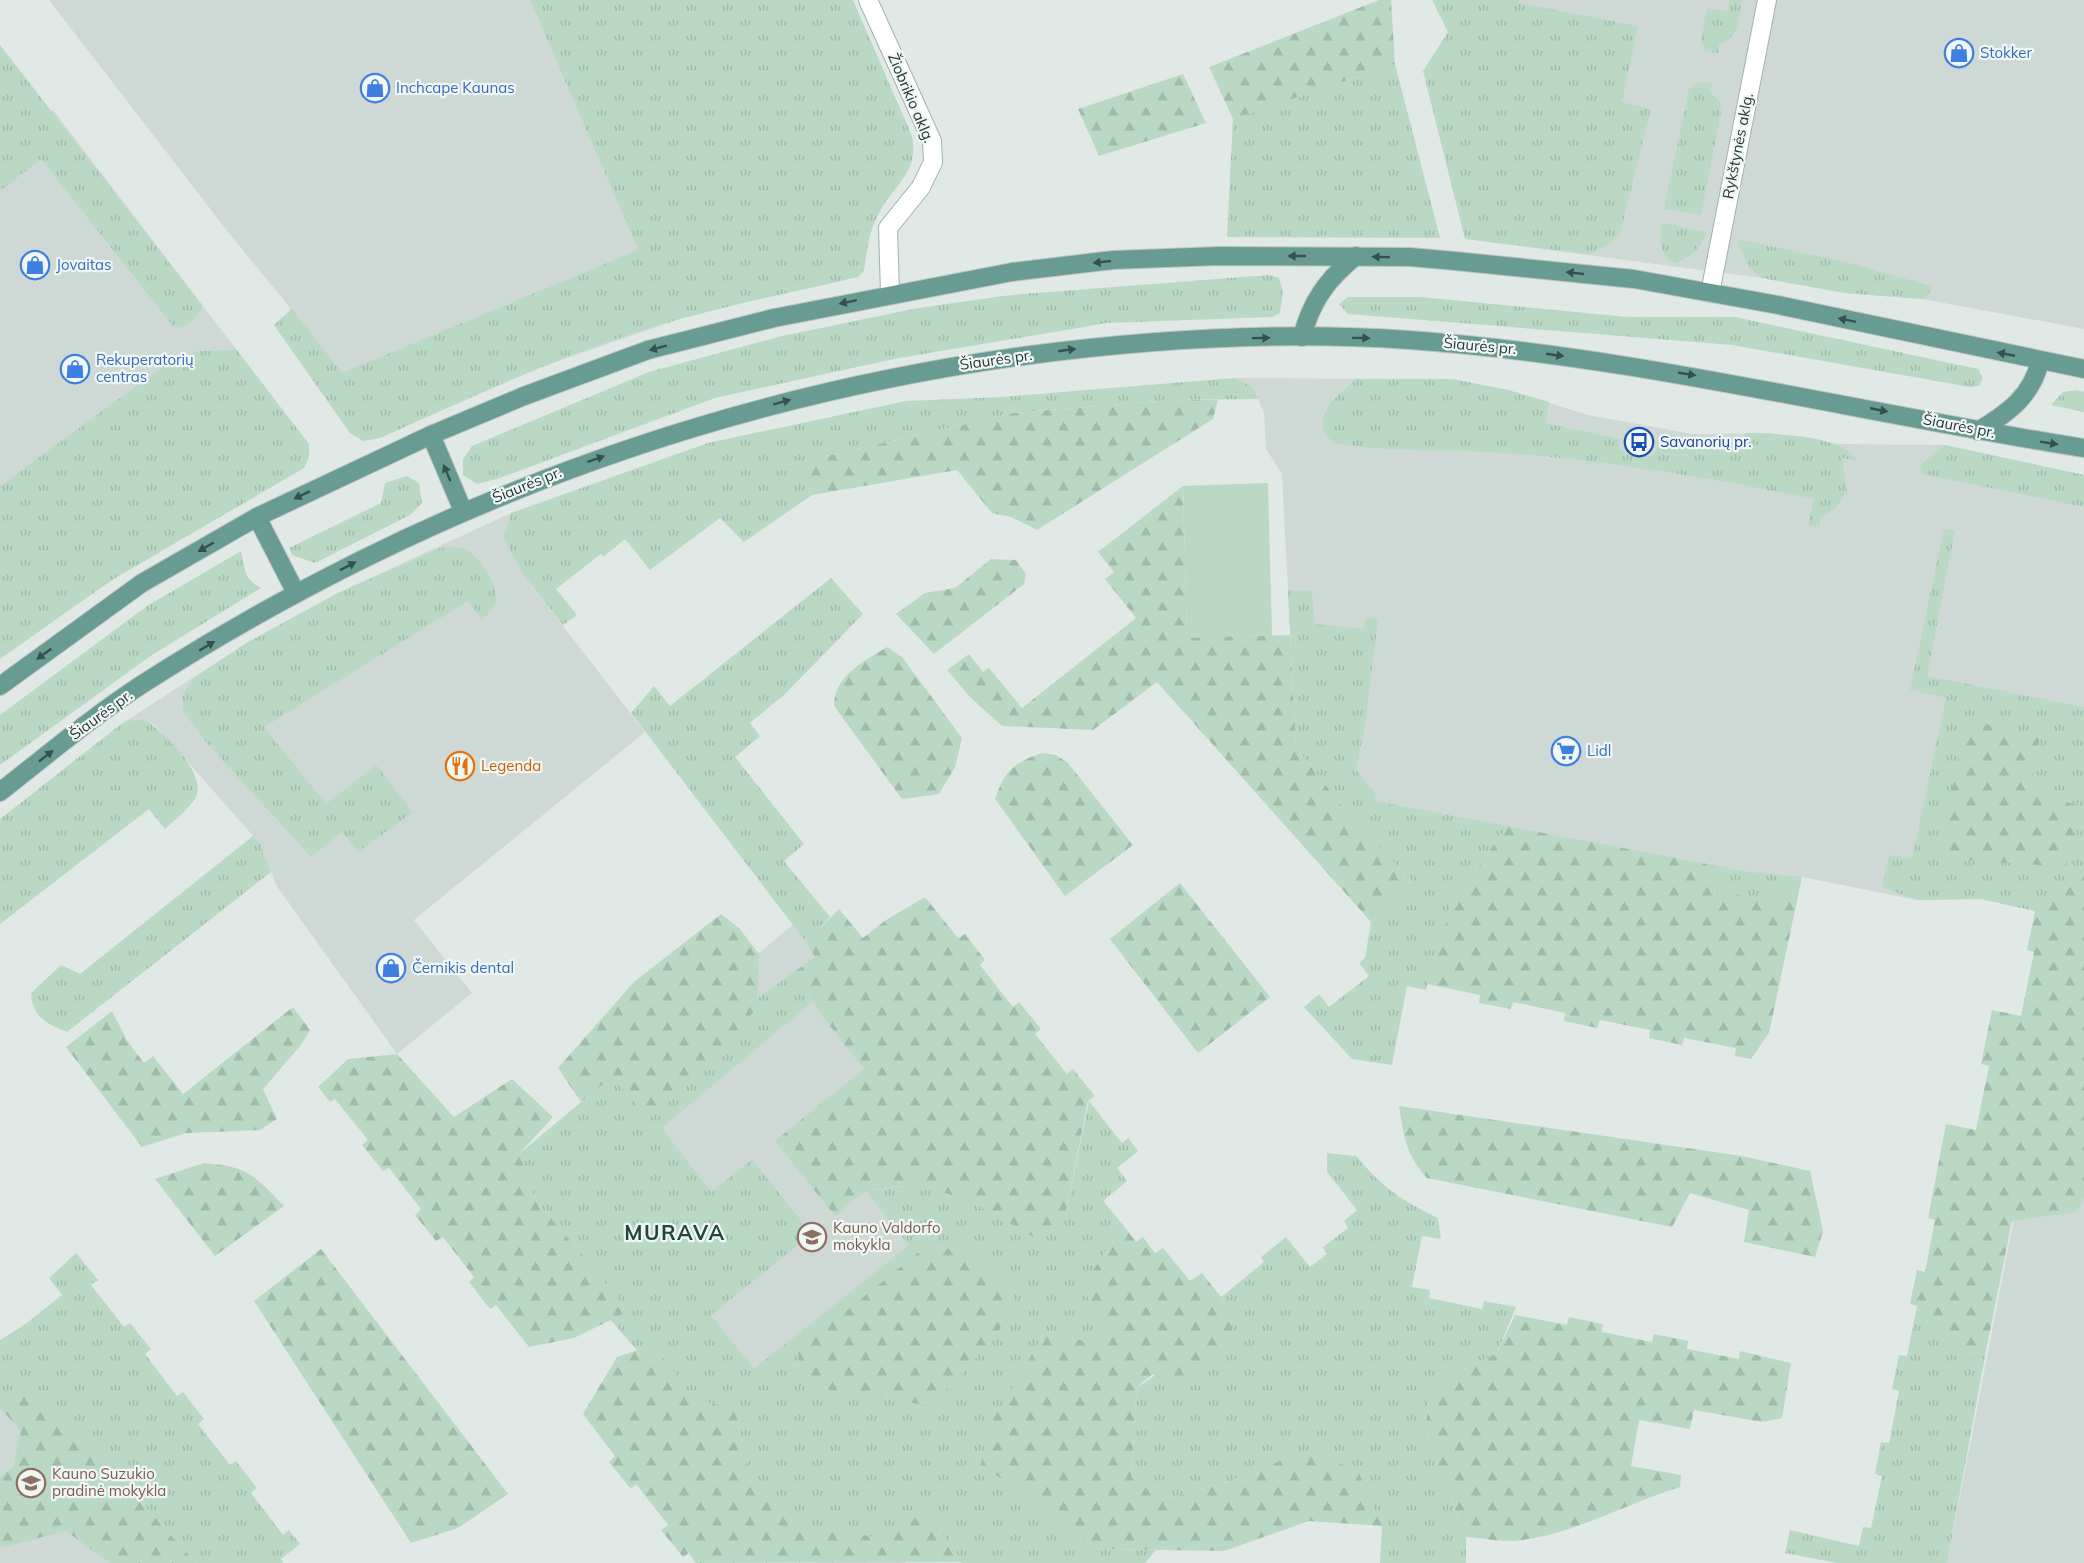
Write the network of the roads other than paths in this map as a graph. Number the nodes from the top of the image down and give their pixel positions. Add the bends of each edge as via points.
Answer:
1 (868, 0) edge
2 (1767, 0) edge
3 (1356, 256) junction
4 (890, 293) junction
5 (1710, 293) junction
6 (1302, 337) junction
7 (2040, 361) junction
8 (2084, 369) edge
9 (1978, 431) junction
10 (430, 435) junction
11 (2084, 448) edge
12 (464, 512) junction
13 (257, 518) junction
14 (296, 593) junction
15 (0, 686) edge
16 (0, 792) edge

1 - 4 street, Žiobrikio aklg. via 932,141 933,151 933,162 921,187 888,228
2 - 5 street, Rykštynės aklg.
3 -> 4 main road via 1113,260
5 -> 3 main road via 1634,279 1410,257
3 - 6 main road via 1320,291
4 -> 10 main road via 648,350
7 -> 5 main road
6 -> 9 main road, Šiaurės pr. via 1508,348 1717,379
12 -> 6 main road, Šiaurės pr. via 569,468 690,427 810,394 967,364 1097,346 1179,339
7 - 8 main road
7 - 9 main road via 2036,378 2025,395 2006,414
9 -> 11 main road, Šiaurės pr.
12 -> 10 main road
10 -> 13 main road
14 -> 12 main road, Šiaurės pr.
13 - 14 main road
13 -> 15 main road via 142,583
16 -> 14 main road, Šiaurės pr. via 142,684

